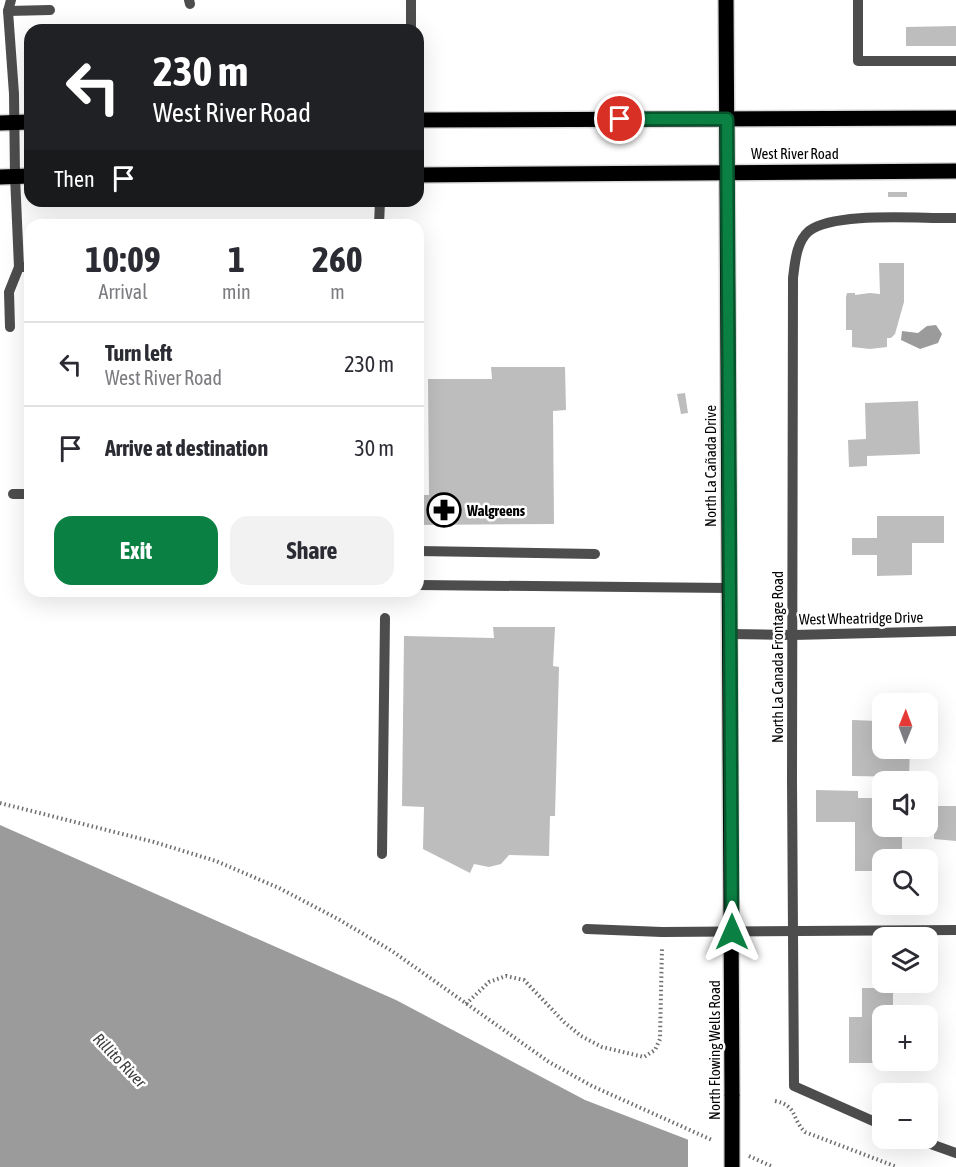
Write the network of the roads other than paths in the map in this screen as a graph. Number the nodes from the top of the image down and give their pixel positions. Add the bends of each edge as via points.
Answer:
1 (411, 0) edge
2 (726, 0) edge
3 (858, 0) edge
4 (9, 6) edge
5 (50, 10) dead end
6 (411, 24) edge
7 (956, 61) edge
8 (956, 118) edge
9 (727, 119) junction
10 (424, 120) edge
11 (15, 122) edge
12 (727, 171) junction
13 (956, 171) edge
14 (424, 175) edge
15 (15, 176) edge
16 (956, 218) edge
17 (24, 267) edge
18 (10, 327) dead end
19 (13, 494) dead end
20 (24, 495) edge
21 (424, 550) edge
22 (596, 554) dead end
23 (424, 585) edge
24 (729, 588) junction
25 (386, 618) dead end
26 (956, 631) edge
27 (730, 634) junction
28 (793, 635) junction
29 (382, 854) dead end
30 (587, 929) dead end
31 (956, 930) edge
32 (793, 931) junction
33 (732, 932) junction
34 (872, 1121) edge
35 (938, 1147) edge
36 (956, 1153) edge
37 (732, 1167) edge

1 - 6 street
2 - 9 main road, North La Cañada Drive
3 - 7 street via 858,62
4 - 5 street
4 - 11 street
8 - 9 main road
9 - 10 main road
9 - 12 main road, North La Cañada Drive
11 - 15 street
12 - 13 main road, West River Road
12 - 14 main road, West River Road
12 - 24 main road, North La Cañada Drive
15 - 17 street
16 - 28 street, North La Canada Frontage Road via 824,223 808,232 798,248 793,279
17 - 18 street via 9,292
19 - 20 street
21 - 22 street
23 - 24 street
24 - 27 main road, North La Cañada Drive
25 - 29 street
26 - 28 street, West Wheatridge Drive
27 - 28 street, West Wheatridge Drive
27 - 33 main road, North La Cañada Drive
28 - 32 street, North La Canada Frontage Road
30 - 33 street
31 - 32 street
32 - 33 street
32 - 34 street, North La Canada Frontage Road via 794,1086
33 - 37 main road, North Flowing Wells Road, bridge
35 - 36 street

